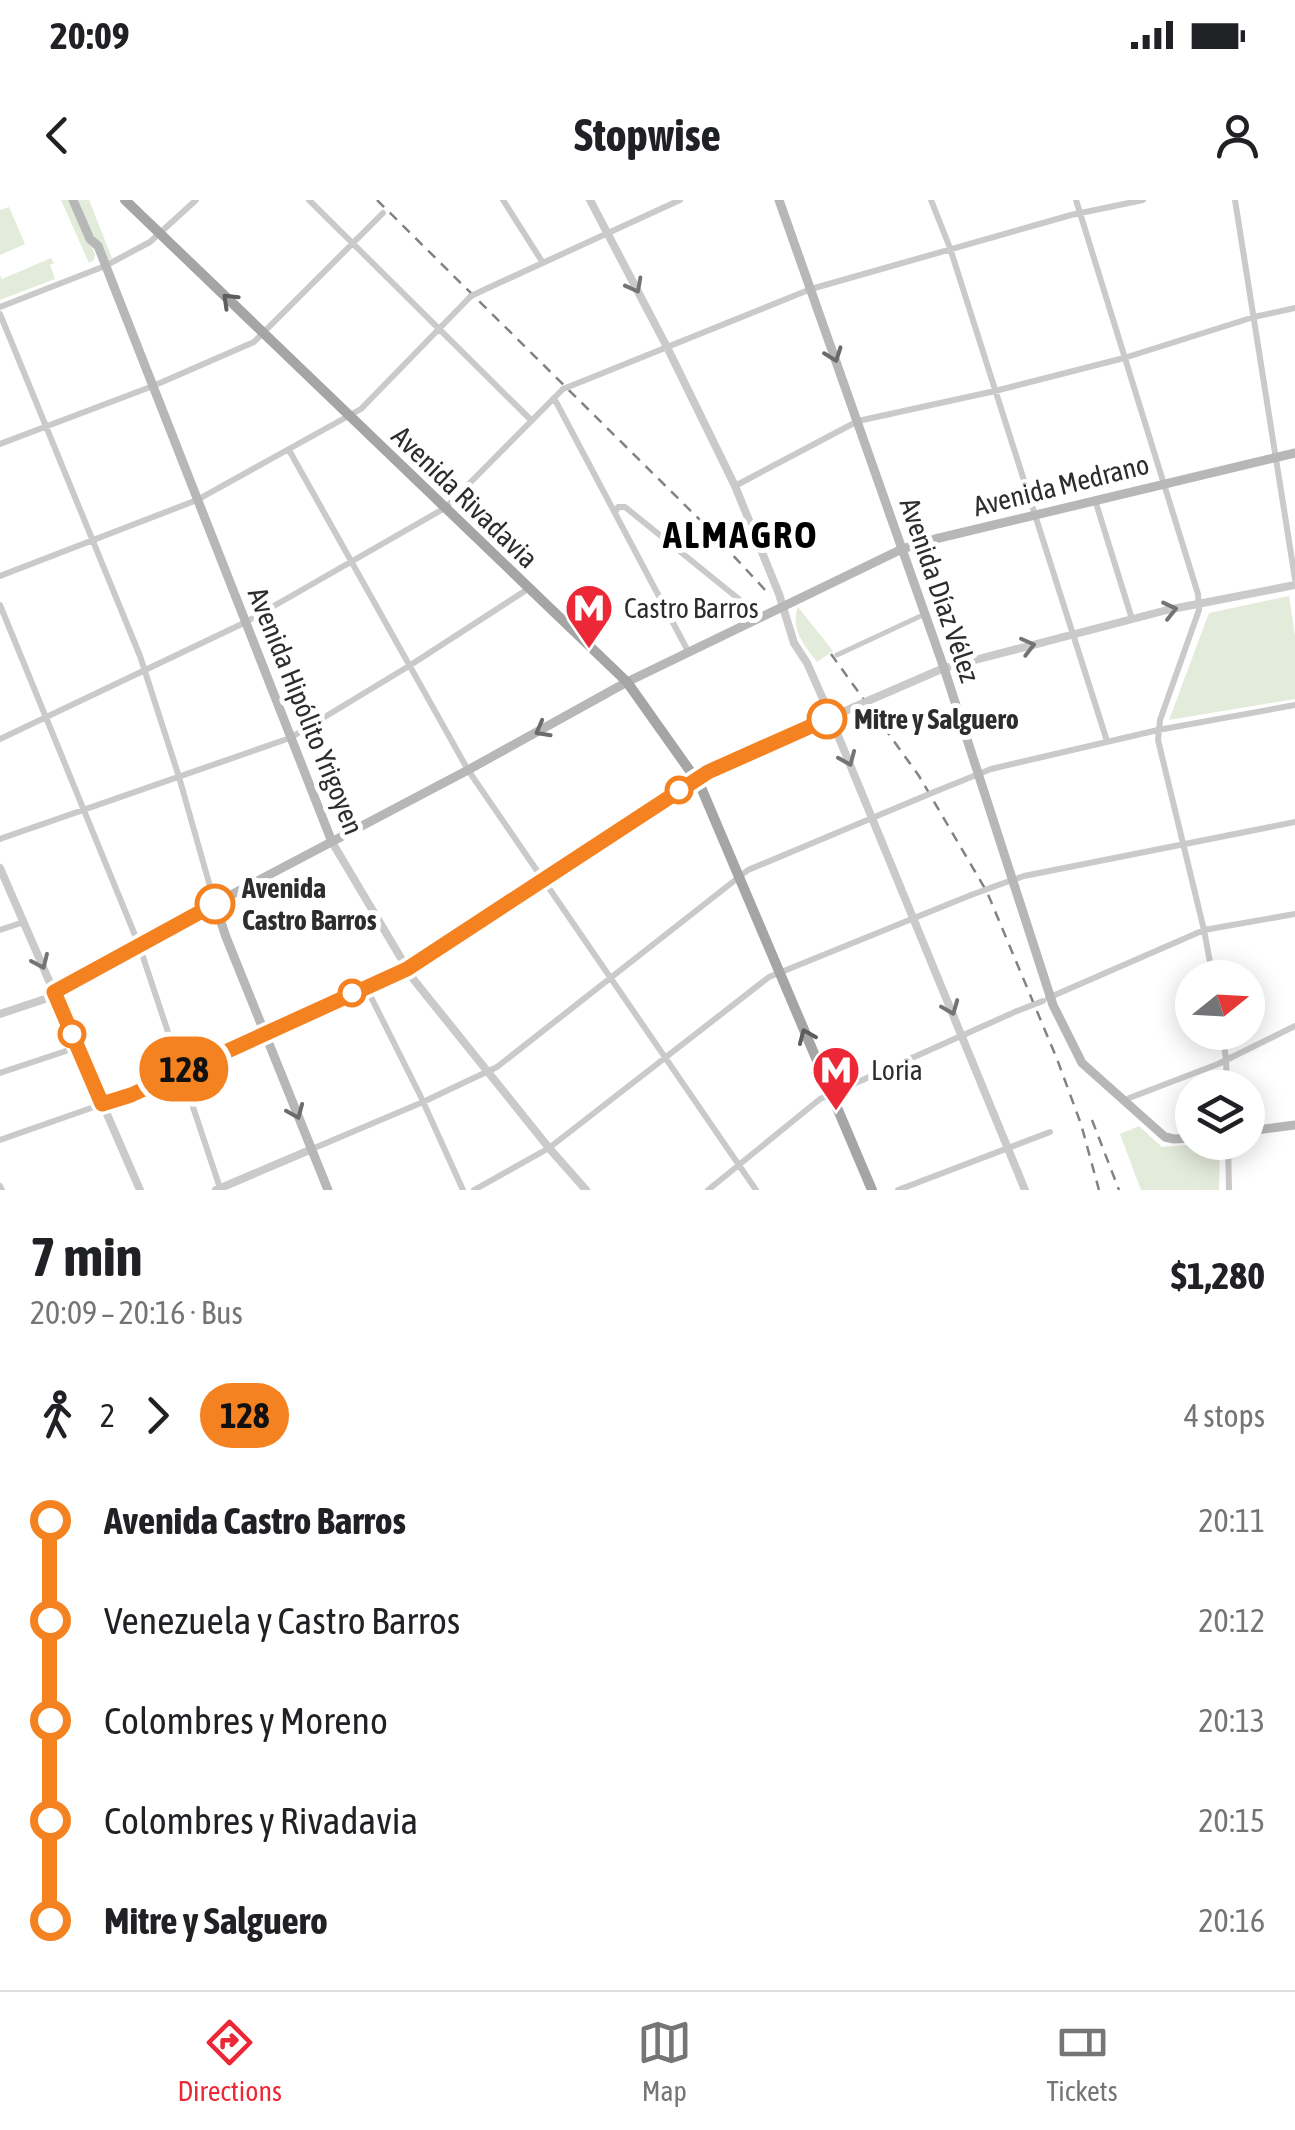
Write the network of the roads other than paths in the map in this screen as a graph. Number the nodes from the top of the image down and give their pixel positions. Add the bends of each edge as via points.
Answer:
1 (74, 200) edge
2 (125, 200) edge
3 (196, 200) edge
4 (308, 200) edge
5 (503, 200) edge
6 (590, 200) edge
7 (680, 200) edge
8 (779, 200) edge
9 (932, 200) edge
10 (1076, 200) edge
11 (1143, 200) edge
12 (1235, 200) edge
13 (383, 212) dead end
14 (1080, 212) junction
15 (161, 234) junction
16 (608, 234) junction
17 (351, 242) junction
18 (950, 248) junction
19 (543, 263) junction
20 (106, 266) junction
21 (810, 289) junction
22 (1295, 308) edge
23 (0, 310) edge
24 (1254, 317) junction
25 (439, 329) junction
26 (264, 334) junction
27 (667, 347) junction
28 (1124, 358) junction
29 (154, 386) junction
30 (995, 391) junction
31 (554, 398) junction
32 (350, 416) junction
33 (531, 420) junction
34 (858, 421) junction
35 (46, 426) junction
36 (0, 444) edge
37 (289, 450) junction
38 (1295, 453) edge
39 (1276, 457) junction
40 (1163, 484) junction
41 (735, 486) junction
42 (197, 500) junction
43 (1095, 500) junction
44 (445, 508) junction
45 (614, 514) junction
46 (1036, 515) junction
47 (93, 541) junction
48 (902, 548) junction
49 (352, 562) junction
50 (0, 576) edge
51 (1295, 582) edge
52 (528, 590) junction
53 (1199, 603) junction
54 (0, 605) edge
55 (783, 606) junction
56 (925, 614) junction
57 (761, 617) junction
58 (1132, 619) junction
59 (246, 622) junction
60 (1073, 635) junction
61 (688, 653) junction
62 (837, 655) dead end
63 (410, 666) junction
64 (944, 668) junction
65 (145, 670) junction
66 (627, 682) junction
67 (1295, 705) edge
68 (46, 716) junction
69 (830, 717) junction
70 (1158, 730) junction
71 (290, 738) junction
72 (0, 739) edge
73 (1107, 741) junction
74 (468, 770) junction
75 (980, 774) junction
76 (179, 777) junction
77 (696, 779) junction
78 (84, 810) junction
79 (873, 818) junction
80 (1295, 822) edge
81 (0, 840) edge
82 (332, 842) junction
83 (1184, 842) junction
84 (0, 868) edge
85 (739, 878) junction
86 (541, 880) junction
87 (1007, 882) junction
88 (244, 888) junction
89 (215, 904) junction
90 (1295, 914) edge
91 (914, 918) junction
92 (185, 920) junction
93 (24, 922) junction
94 (222, 926) junction
95 (0, 930) edge
96 (1204, 930) junction
97 (226, 937) junction
98 (138, 945) junction
99 (1209, 960) edge
100 (407, 969) junction
101 (779, 972) junction
102 (610, 979) junction
103 (366, 987) junction
104 (54, 992) junction
105 (1046, 999) junction
106 (0, 1014) edge
107 (1295, 1026) edge
108 (264, 1033) junction
109 (962, 1036) junction
110 (78, 1047) junction
111 (1225, 1050) edge
112 (664, 1057) junction
113 (1226, 1059) junction
114 (1226, 1070) edge
115 (181, 1071) junction
116 (0, 1072) edge
117 (487, 1072) junction
118 (831, 1094) junction
119 (1124, 1100) junction
120 (423, 1102) junction
121 (102, 1104) junction
122 (1295, 1124) edge
123 (1265, 1128) edge
124 (1050, 1132) dead end
125 (0, 1140) edge
126 (1175, 1140) edge
127 (1007, 1146) junction
128 (548, 1148) junction
129 (312, 1149) junction
130 (1228, 1160) edge
131 (739, 1166) junction
132 (218, 1189) edge
133 (584, 1189) edge
134 (140, 1190) edge
135 (328, 1190) edge
136 (463, 1190) edge
137 (474, 1190) edge
138 (708, 1190) edge
139 (756, 1190) edge
140 (872, 1190) edge
141 (898, 1190) edge
142 (1025, 1190) edge
143 (1229, 1190) edge

1 - 20 main road, Avenida Hipólito Yrigoyen
2 - 15 main road, Avenida Rivadavia
3 - 15 street
4 - 17 street
5 - 19 street
6 - 16 street
7 - 16 street
8 - 21 main road, Avenida Díaz Vélez
9 - 18 street
10 - 14 street
11 - 14 street
12 - 24 street
13 - 17 street
14 - 18 street
14 - 28 street
15 - 20 street
26 -> 15 main road, Avenida Rivadavia
16 - 19 street
16 -> 27 street
17 - 25 street
17 - 26 street
18 - 21 street
18 - 30 street
19 - 25 street, bridge via 471,296
20 - 23 street
20 - 29 main road, Avenida Hipólito Yrigoyen
21 - 27 street
21 -> 34 main road, Avenida Díaz Vélez
22 - 24 street
23 - 35 street
24 - 28 street
24 - 39 street
25 - 32 street
25 - 33 street
26 - 29 street
26 - 32 main road, Avenida Rivadavia
27 - 31 street, bridge
27 - 41 street
28 - 30 street
28 - 40 street
29 - 35 street
29 - 42 main road, Avenida Hipólito Yrigoyen
30 - 34 street
30 - 46 street
31 - 33 street
31 - 45 street
32 - 37 street
32 - 44 main road, Avenida Rivadavia
33 - 44 street
34 - 41 street
34 - 48 main road, Avenida Díaz Vélez
35 - 36 street
35 - 47 street
37 - 42 street
37 - 49 street
38 - 39 main road, Avenida Medrano
39 - 40 main road, Avenida Medrano
39 - 51 street
40 - 43 main road, Avenida Medrano
40 - 53 street
41 - 55 street
42 - 47 street
42 - 59 main road, Avenida Hipólito Yrigoyen
43 - 46 main road, Avenida Medrano
43 - 58 street
44 - 49 street
44 - 52 main road, Avenida Rivadavia
45 - 57 street via 624,507
45 - 61 street
46 - 48 main road, Avenida Medrano
46 - 60 street
47 - 50 street
47 - 65 street
48 - 55 main road, Avenida Medrano
48 - 56 main road, Avenida Díaz Vélez
49 - 59 street
49 - 63 street
51 - 53 street
52 - 63 street
52 - 66 main road, Avenida Rivadavia
58 -> 53 street
53 - 70 street
54 - 68 street
55 - 57 main road, Avenida Medrano
55 - 69 street
56 - 62 street
56 - 64 main road, Avenida Díaz Vélez
57 - 61 main road, Avenida Medrano
58 - 60 street
59 - 65 street
59 - 71 main road, Avenida Hipólito Yrigoyen
64 -> 60 street
60 - 73 street
61 - 66 main road, Avenida Medrano
63 - 71 street
63 - 74 street
64 - 69 street, bridge
64 - 75 main road, Avenida Díaz Vélez
65 - 68 street
65 - 76 street
66 -> 74 main road
66 - 77 main road, Avenida Rivadavia
67 - 70 street
68 - 72 street
68 - 78 street
69 - 77 street
69 -> 79 street
70 - 73 street
70 - 83 street
71 - 76 street
71 - 82 main road, Avenida Hipólito Yrigoyen
73 - 75 street
74 - 82 main road
74 - 86 street
75 - 79 street, bridge
75 - 87 main road, Avenida Díaz Vélez
76 - 78 street
76 - 89 street
77 - 85 main road, Avenida Rivadavia
77 - 86 street
78 - 81 street
78 - 98 street
79 - 85 street
79 - 91 street
80 - 83 street
82 - 88 main road
82 - 100 street, Avenida Hipólito Yrigoyen
83 - 87 street
83 - 96 street
84 - 93 street
85 - 101 main road, Avenida Rivadavia
85 - 102 street
86 - 100 street
86 - 102 street
87 - 91 street, bridge
87 - 105 main road, Avenida Díaz Vélez
88 - 89 main road
88 - 94 main road via 225,905
89 - 92 main road
89 - 94 main road
90 - 96 street
91 - 101 street
91 -> 109 street
92 - 97 main road via 212,916
92 - 98 main road
93 - 95 street
93 -> 104 street
94 - 97 main road
96 - 99 street
96 - 105 street
97 - 108 main road
98 - 104 main road
98 - 115 street
100 - 103 street
100 - 117 street, Avenida Hipólito Yrigoyen
101 - 112 street
118 -> 101 main road, Avenida Rivadavia
102 - 112 street
102 - 117 street
103 - 108 street
103 - 120 street
104 - 106 street
104 - 110 street
105 - 109 street, bridge
105 - 119 main road, Avenida Díaz Vélez via 1082,1064
107 - 113 street
108 - 115 street
108 -> 129 main road
109 - 118 street
109 - 127 street
110 - 116 street
110 - 121 street
111 - 113 street
112 - 128 street
112 - 131 street
113 - 114 street
113 - 119 street
115 - 121 street
115 - 132 street
117 - 120 street
117 - 128 street, Avenida Hipólito Yrigoyen
118 - 131 street
118 - 140 main road, Avenida Rivadavia
119 - 126 main road, Avenida Díaz Vélez
120 - 129 street
120 - 136 street
121 - 125 street
121 - 134 street
122 - 123 main road
124 - 127 street
127 - 141 street
127 - 142 street
128 - 133 street, Avenida Hipólito Yrigoyen
128 - 137 street
129 - 132 street
129 - 135 main road
130 - 143 street
131 - 138 street
131 - 139 street

